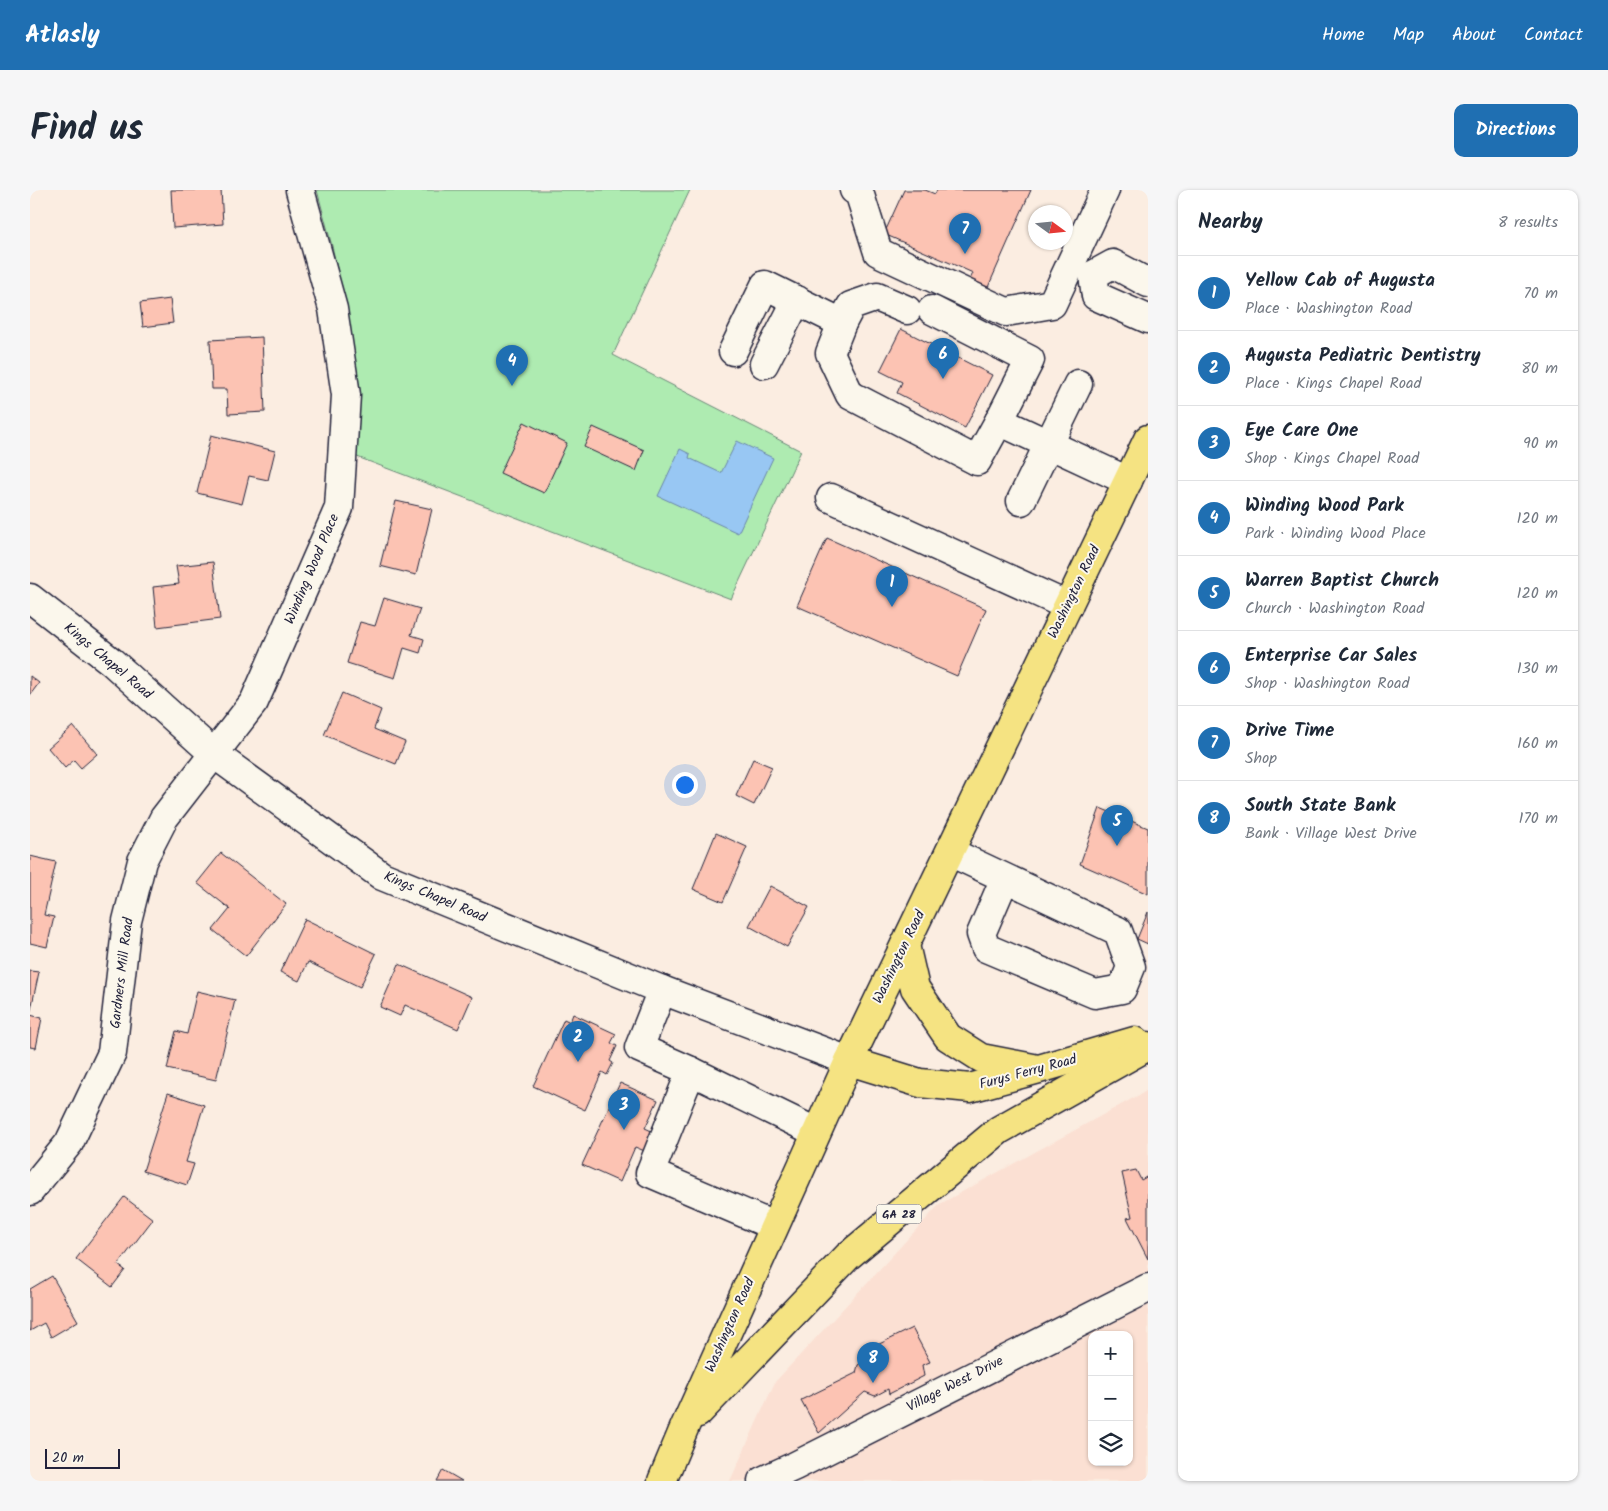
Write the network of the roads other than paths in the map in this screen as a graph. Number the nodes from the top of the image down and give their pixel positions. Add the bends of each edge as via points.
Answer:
1 (300, 190) edge
2 (1105, 190) edge
3 (857, 191) edge
4 (1082, 270) junction
5 (1148, 283) edge
6 (797, 300) junction
7 (1148, 319) edge
8 (842, 323) junction
9 (733, 351) dead end
10 (764, 364) dead end
11 (1078, 384) dead end
12 (999, 421) junction
13 (1148, 439) edge
14 (1049, 444) junction
15 (1128, 480) junction
16 (830, 498) dead end
17 (1021, 501) dead end
18 (30, 598) edge
19 (1068, 606) junction
20 (214, 754) junction
21 (950, 852) junction
22 (1005, 878) junction
23 (905, 945) junction
24 (1136, 954) edge
25 (662, 990) junction
26 (1148, 1037) edge
27 (1148, 1046) edge
28 (849, 1061) junction
29 (1039, 1070) junction
30 (692, 1071) junction
31 (816, 1132) junction
32 (30, 1191) edge
33 (774, 1226) junction
34 (1148, 1288) edge
35 (685, 1426) junction
36 (662, 1481) edge
37 (762, 1481) edge

1 - 20 street, Winding Wood Place via 333,309 346,395 339,508 254,702
2 - 4 street
3 - 4 street via 878,252 1006,312 1052,304
4 - 5 street via 1113,264
4 - 7 street via 1096,296
6 - 8 street
6 - 9 street via 765,285
6 - 10 street
8 - 12 street via 830,353 850,396 977,461
8 - 12 street via 851,306 877,297 920,310 1030,360
11 - 14 street
12 - 14 street
13 - 15 main road, Washington Road
14 - 15 street
14 - 17 street
15 - 19 main road, Washington Road
16 - 19 street
18 - 20 street, Kings Chapel Road via 112,662
19 - 21 main road, Washington Road
20 - 25 street, Kings Chapel Road via 382,876
20 - 32 street, Gardners Mill Road via 164,818 142,860 127,921 112,1053 69,1143
21 - 22 street
21 - 23 main road, Washington Road
22 - 24 street via 1118,931
22 - 24 street via 981,934 986,948 1095,994 1122,989
23 - 28 main road, Washington Road
23 - 29 main road via 915,988 948,1037 982,1058
25 - 28 street, Kings Chapel Road
25 - 30 street via 639,1048
26 - 29 main road, Furys Ferry Road
27 - 35 main road, GA 28 via 999,1130 848,1256
28 - 29 main road, Furys Ferry Road via 920,1083 970,1088
28 - 31 main road, Washington Road / GA 28
30 - 31 street
30 - 33 street via 650,1172
31 - 33 main road, Washington Road / GA 28
33 - 35 main road, Washington Road / GA 28
34 - 37 street, Village West Drive
35 - 36 main road, Washington Road / GA 28

